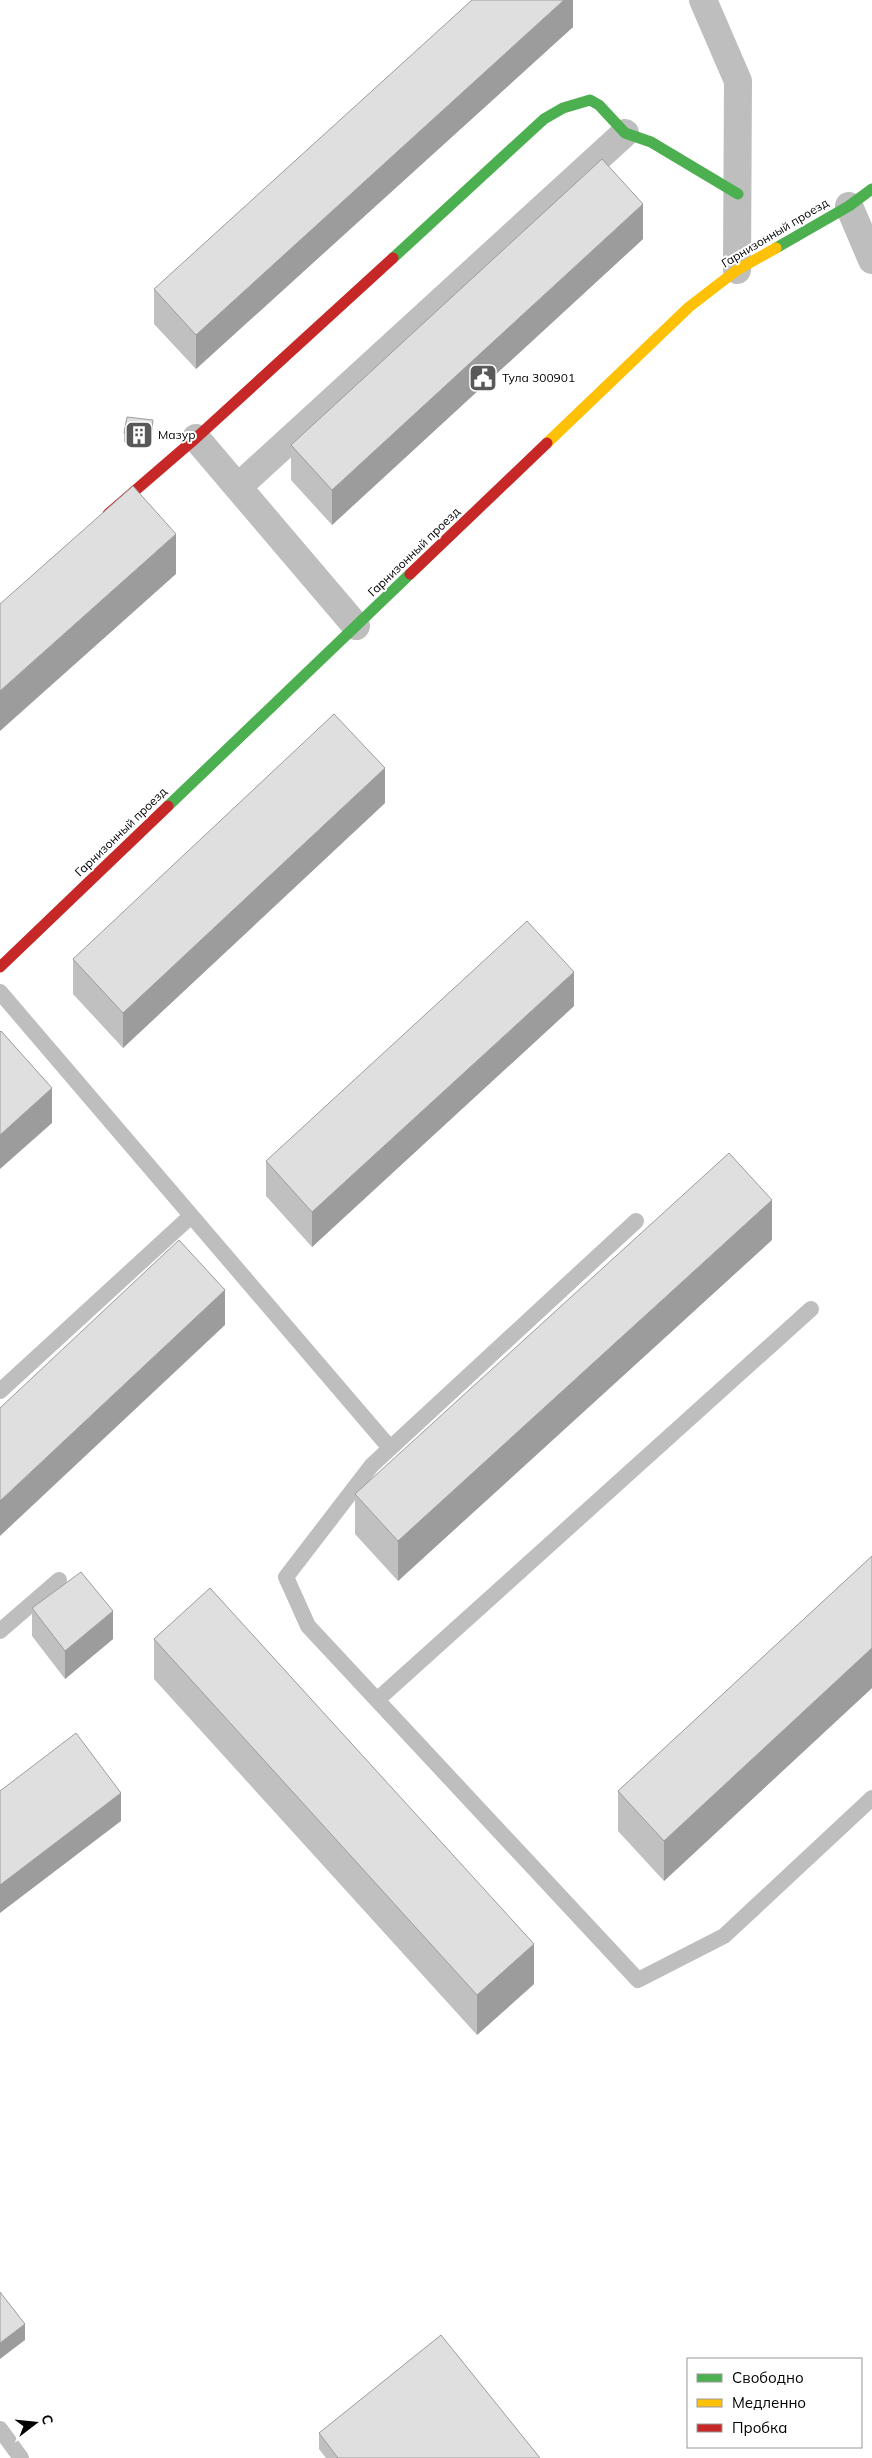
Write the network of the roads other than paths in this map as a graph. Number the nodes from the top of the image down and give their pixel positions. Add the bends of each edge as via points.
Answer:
1 (703, 0) edge
2 (625, 134) junction
3 (872, 189) edge
4 (738, 194) junction
5 (849, 206) junction
6 (872, 260) edge
7 (737, 270) junction
8 (196, 438) junction
9 (238, 487) junction
10 (98, 522) edge
11 (356, 626) junction
12 (0, 967) edge
13 (0, 992) edge
14 (191, 1216) junction
15 (636, 1221) dead end
16 (811, 1309) dead end
17 (0, 1391) edge
18 (390, 1448) junction
19 (59, 1580) dead end
20 (0, 1631) edge
21 (377, 1700) junction
22 (872, 1798) edge
23 (0, 2429) edge
24 (21, 2458) edge

1 - 4 street via 738,81
2 - 4 street via 651,142
2 - 8 street via 599,104 590,100 563,108 544,119
2 - 9 street
3 - 5 street, Гарнизонный проезд
4 - 7 street
5 - 6 street
5 - 7 street, Гарнизонный проезд
7 - 11 street, Гарнизонный проезд via 689,307
8 - 9 street
8 - 10 street
9 - 11 street
11 - 12 street, Гарнизонный проезд
13 - 14 lane
14 - 17 lane
14 - 18 lane
15 - 18 lane
16 - 21 lane
18 - 21 lane via 372,1465 286,1577 308,1626
19 - 20 lane
21 - 22 lane via 638,1980 724,1936
23 - 24 lane

